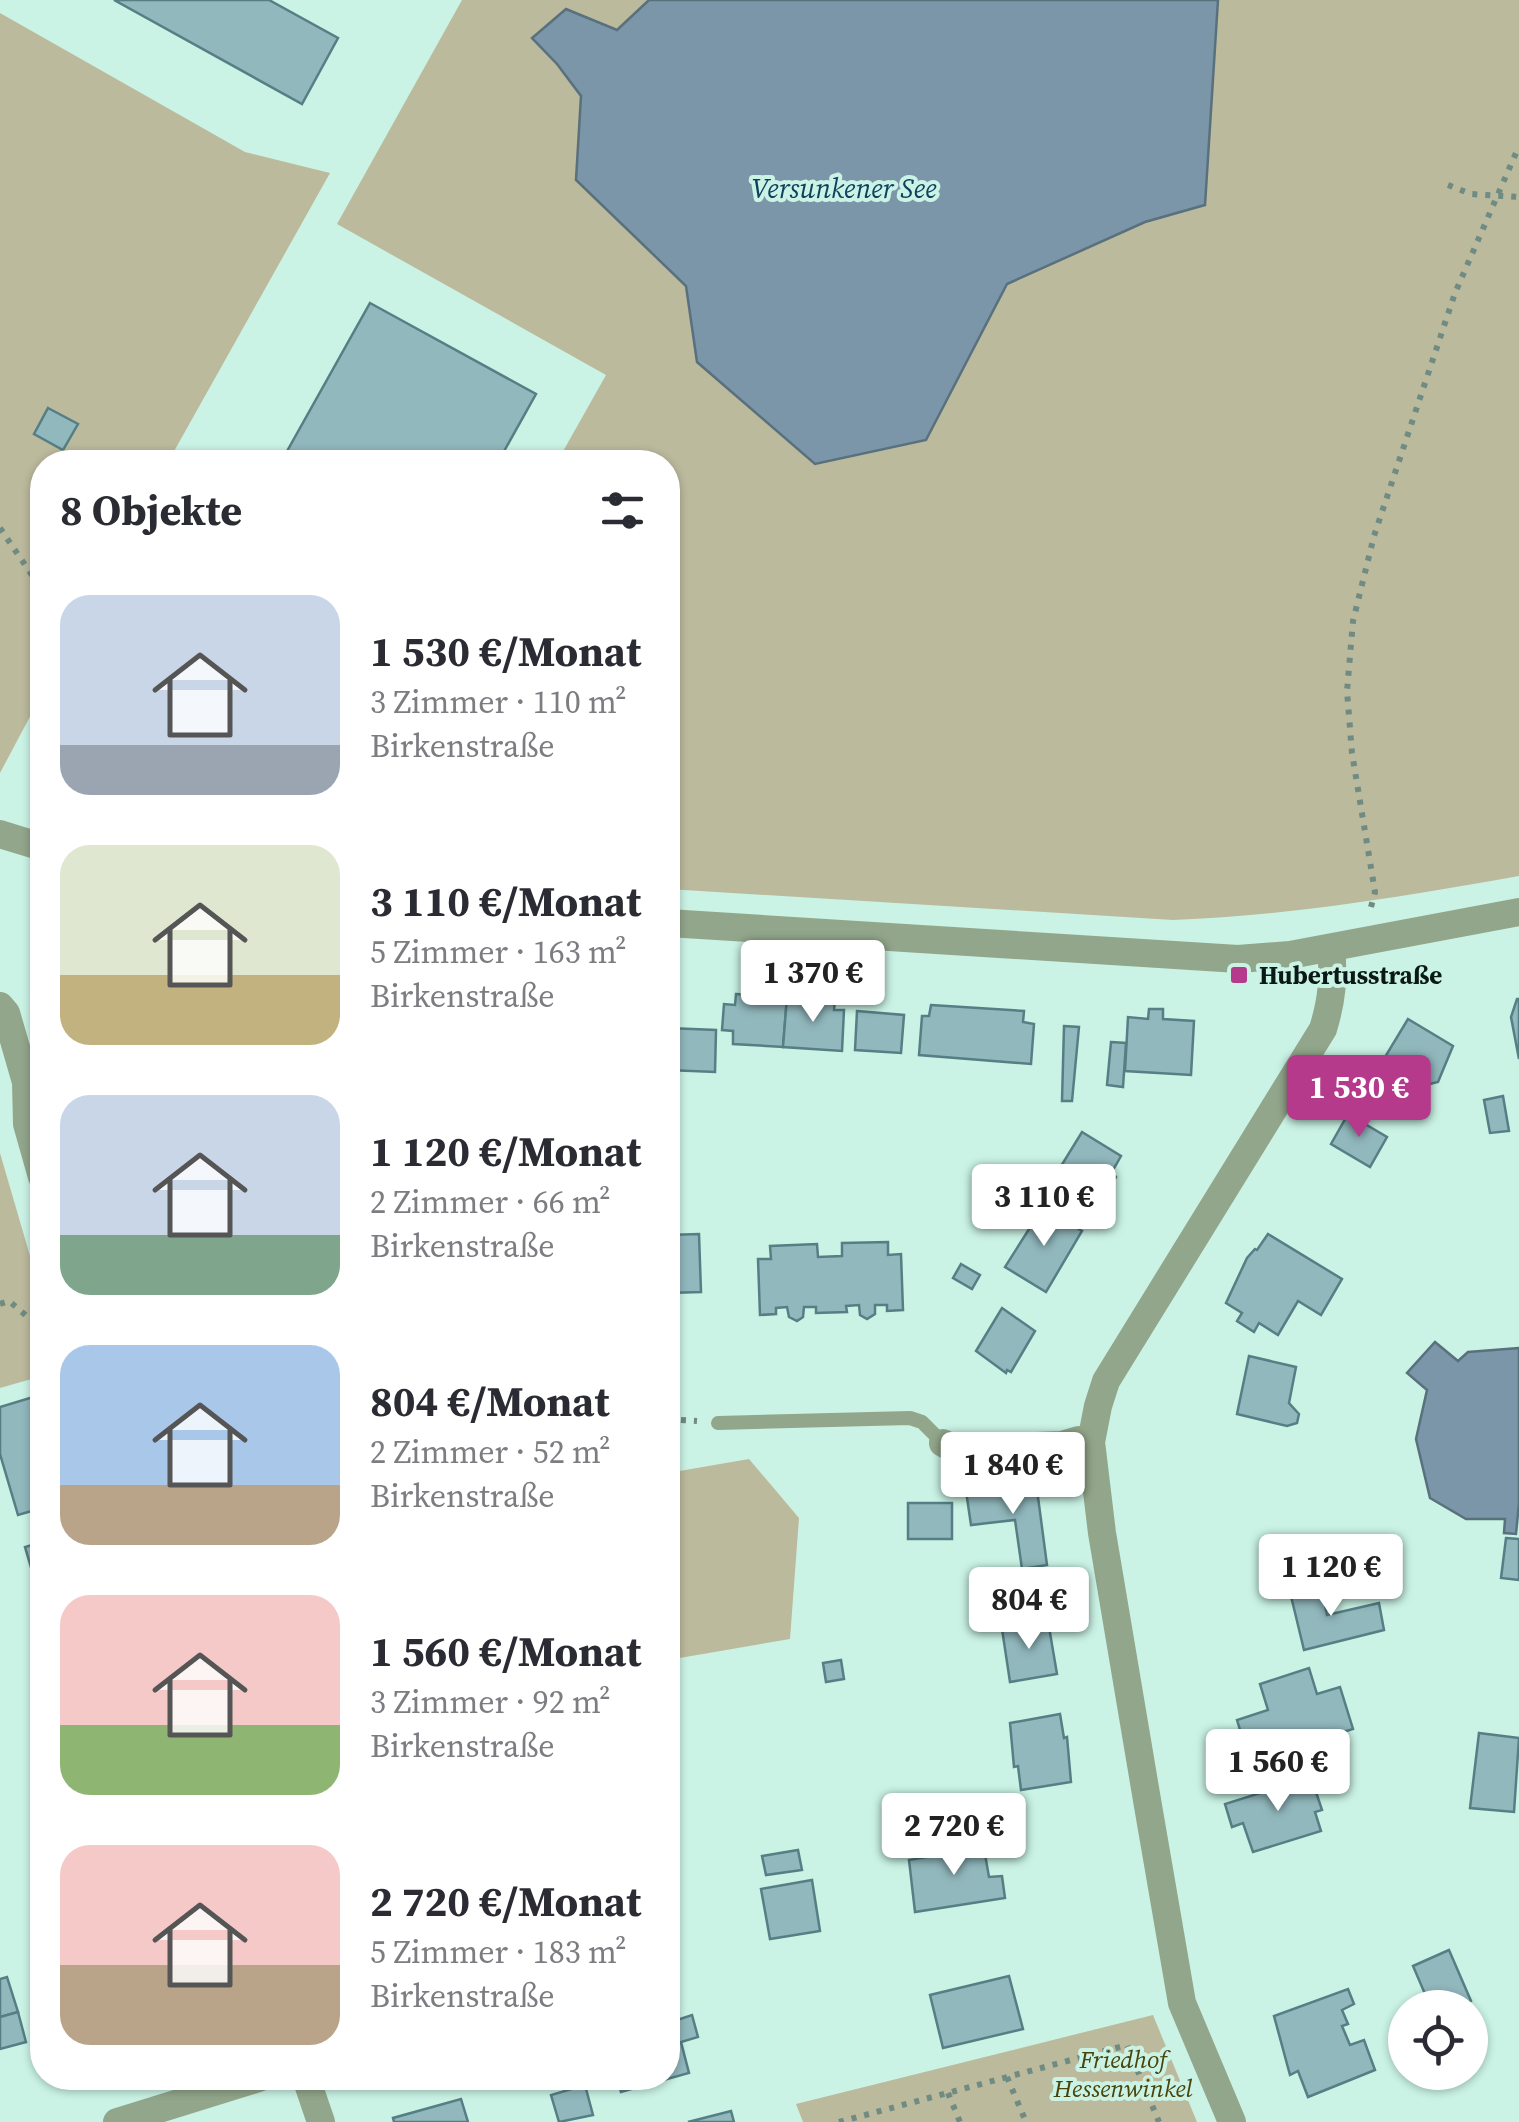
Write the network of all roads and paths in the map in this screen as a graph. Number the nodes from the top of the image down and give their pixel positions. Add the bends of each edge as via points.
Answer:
1 (1519, 146) edge
2 (1448, 185) dead end
3 (1499, 196) junction
4 (1519, 196) edge
5 (0, 528) edge
6 (30, 572) edge
7 (0, 834) edge
8 (30, 843) edge
9 (1519, 912) edge
10 (680, 924) edge
11 (1363, 941) junction
12 (1332, 948) junction
13 (0, 1006) edge
14 (30, 1135) edge
15 (0, 1304) edge
16 (30, 1319) edge
17 (718, 1423) dead end
18 (1092, 1442) junction
19 (943, 1443) joint
20 (1007, 2077) junction
21 (220, 2090) edge
22 (310, 2090) edge
23 (948, 2093) junction
24 (117, 2122) edge
25 (321, 2122) edge
26 (839, 2122) edge
27 (960, 2122) edge
28 (1026, 2122) edge
29 (1160, 2122) edge
30 (1232, 2122) edge

1 - 3 path
2 - 3 path
3 - 4 path
3 - 11 path via 1454,293 1352,620 1348,706 1375,892
5 - 6 path
7 - 8 street
9 - 11 street
10 - 12 street via 1238,959
11 - 12 street
12 - 18 street via 1333,989 1323,1028 1106,1381
13 - 14 street via 26,1082
15 - 16 path via 9,1302
17 - 19 lane via 910,1418
18 - 19 street via 954,1449
18 - 30 street via 1182,2003
20 - 23 path
20 - 28 path
20 - 29 path via 1128,2045
21 - 24 street
22 - 25 street
23 - 26 path
23 - 27 path

